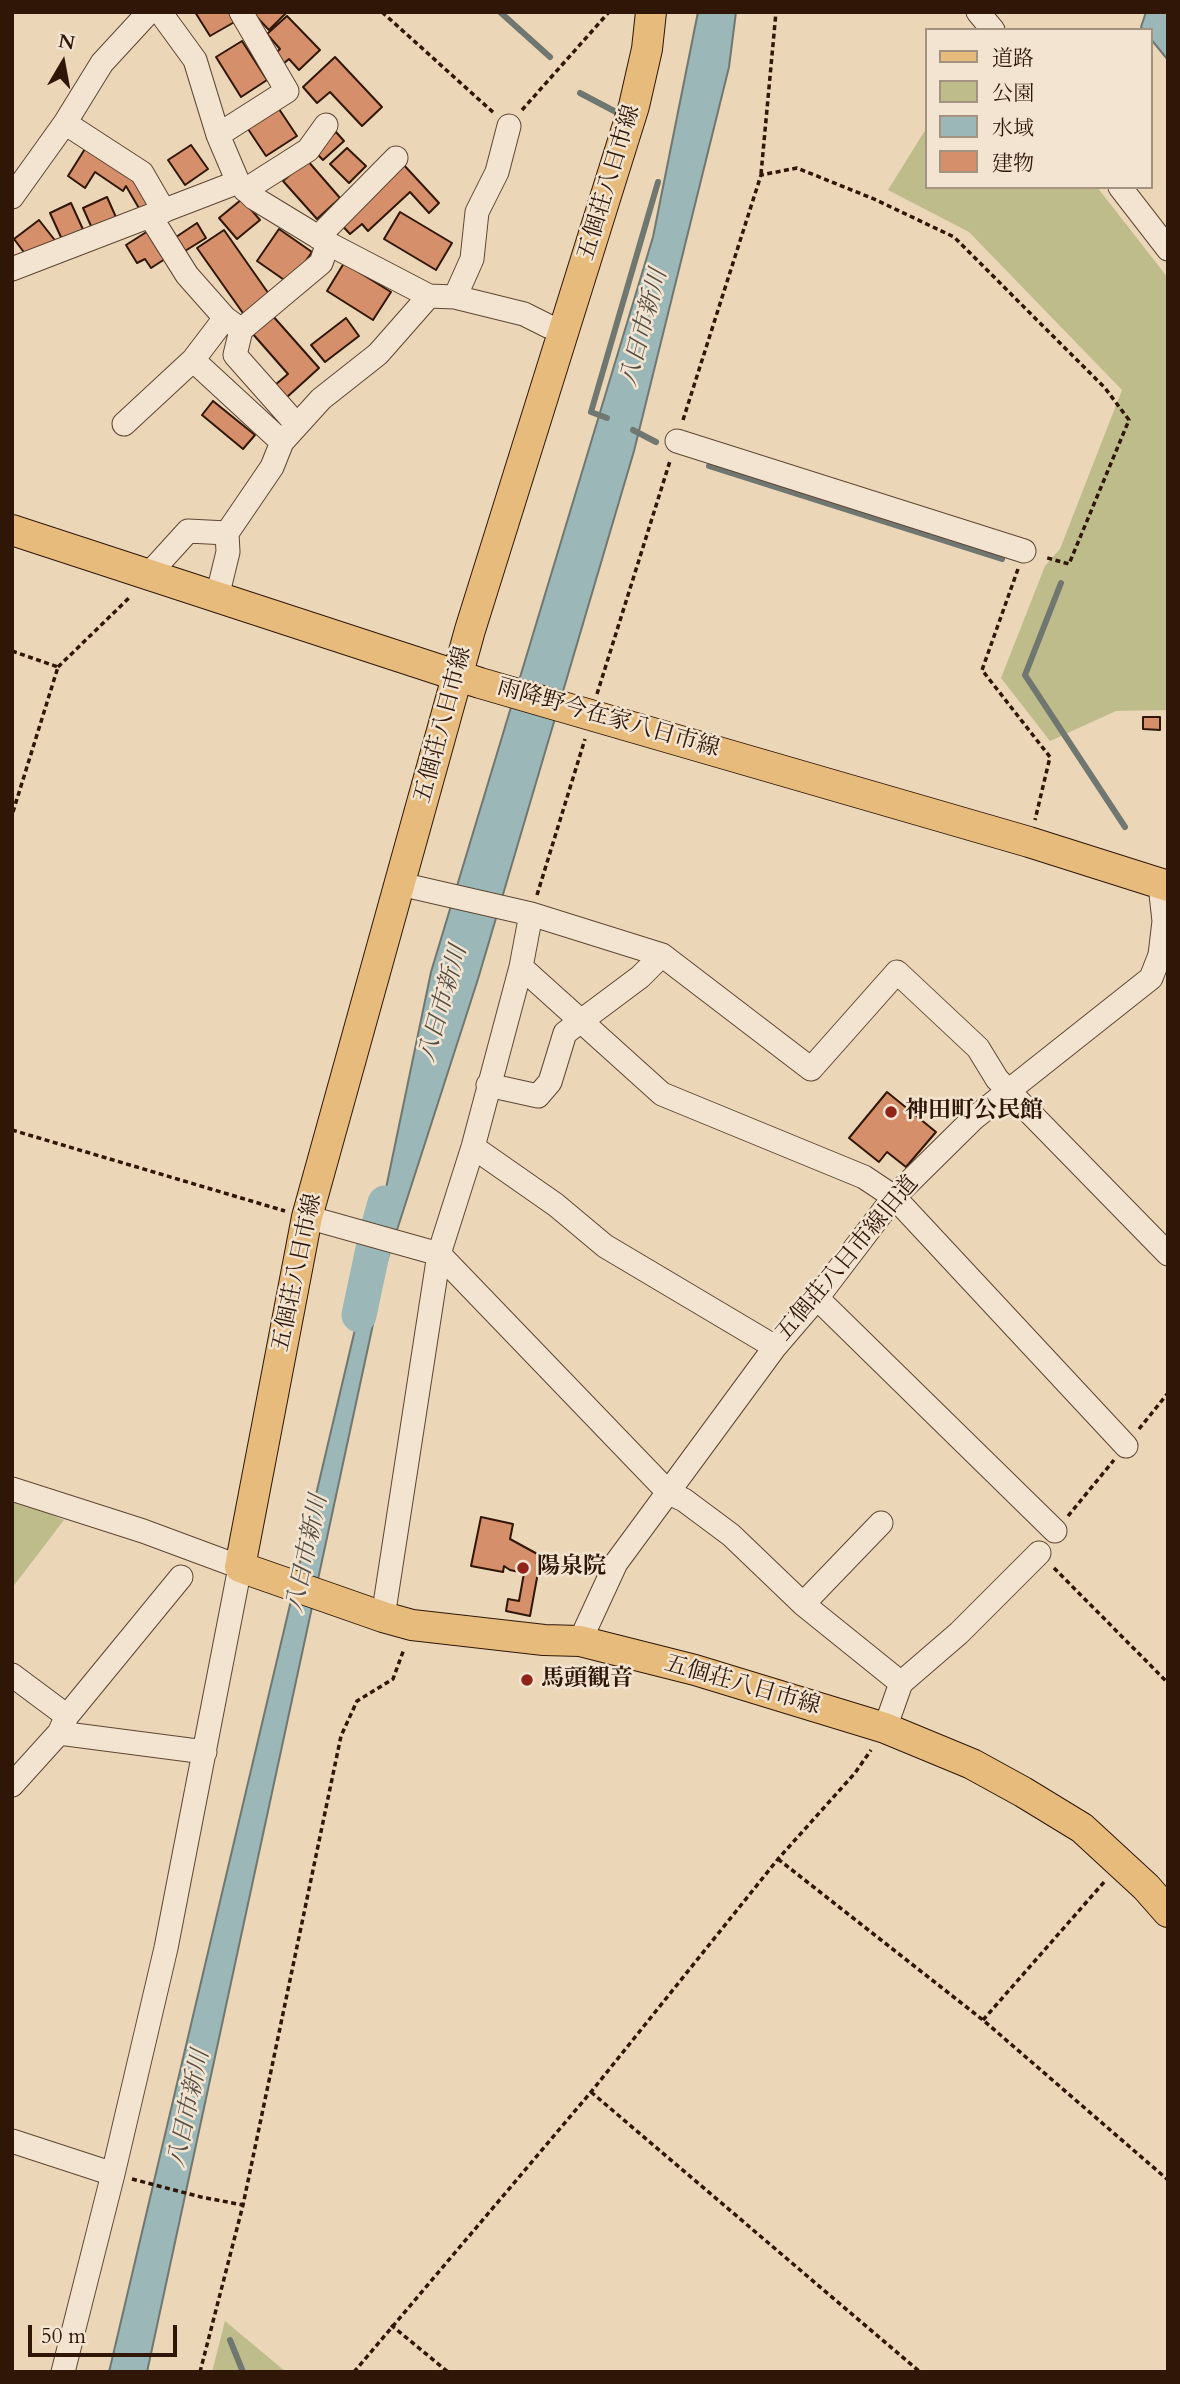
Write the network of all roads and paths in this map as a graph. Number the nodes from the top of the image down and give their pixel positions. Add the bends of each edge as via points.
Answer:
1 (149, 12) edge
2 (160, 12) edge
3 (241, 12) edge
4 (382, 12) edge
5 (609, 12) edge
6 (651, 12) edge
7 (776, 12) edge
8 (978, 12) edge
9 (991, 28) edge
10 (65, 123) junction
11 (326, 125) dead end
12 (509, 126) junction
13 (218, 135) junction
14 (396, 158) dead end
15 (761, 175) junction
16 (241, 186) junction
17 (1122, 189) edge
18 (12, 197) edge
19 (157, 214) junction
20 (323, 240) junction
21 (1168, 249) edge
22 (12, 269) edge
23 (429, 296) junction
24 (455, 297) junction
25 (233, 324) junction
26 (565, 331) junction
27 (193, 360) junction
28 (124, 424) dead end
29 (290, 433) junction
30 (677, 441) junction
31 (12, 530) edge
32 (227, 533) junction
33 (1024, 551) junction
34 (139, 586) junction
35 (217, 597) junction
36 (12, 651) edge
37 (58, 667) junction
38 (470, 679) junction
39 (595, 704) junction
40 (12, 815) edge
41 (1029, 842) junction
42 (400, 884) junction
43 (1164, 885) edge
44 (531, 914) junction
45 (662, 954) junction
46 (521, 967) junction
47 (579, 1021) junction
48 (488, 1085) junction
49 (1007, 1089) junction
50 (12, 1130) edge
51 (472, 1147) junction
52 (894, 1197) junction
53 (307, 1217) junction
54 (439, 1254) junction
55 (1168, 1254) edge
56 (817, 1298) junction
57 (775, 1347) junction
58 (1168, 1393) edge
59 (1126, 1446) junction
60 (12, 1489) edge
61 (669, 1493) junction
62 (881, 1523) dead end
63 (1055, 1531) joint
64 (1039, 1553) joint
65 (240, 1567) junction
66 (181, 1577) dead end
67 (803, 1604) junction
68 (383, 1617) junction
69 (412, 1625) junction
70 (580, 1641) junction
71 (12, 1675) edge
72 (901, 1683) junction
73 (1168, 1683) edge
74 (63, 1725) junction
75 (885, 1728) junction
76 (205, 1752) junction
77 (12, 1785) edge
78 (778, 1859) junction
79 (1121, 1864) junction
80 (1168, 1912) edge
81 (983, 2020) junction
82 (592, 2092) junction
83 (12, 2141) edge
84 (113, 2174) junction
85 (1168, 2180) edge
86 (243, 2205) junction
87 (391, 2325) junction
88 (63, 2372) edge
89 (201, 2372) edge
90 (354, 2372) edge
91 (447, 2372) edge
92 (920, 2372) edge

1 - 10 street via 102,63
2 - 13 street via 195,60
3 - 13 street via 287,91
4 - 12 path
5 - 12 path
6 - 26 main road, 五個荘八日市線 via 648,49 634,106
7 - 15 path
8 - 9 street
10 - 18 street
10 - 19 street via 142,173
11 - 16 street via 308,150
12 - 24 street via 497,172 477,212 472,258
13 - 16 street
14 - 20 street
15 - 30 path
15 - 33 path via 797,168 954,237 1105,388 1129,420 1069,564
16 - 19 street
16 - 20 street
17 - 21 street
19 - 22 street
19 - 25 street via 187,275
20 - 23 street
20 - 25 street via 321,263
23 - 24 street
23 - 29 street via 378,354 321,399
24 - 26 street via 524,314
25 - 27 street
25 - 29 street via 235,355
26 - 38 main road, 五個荘八日市線 via 470,631
27 - 28 street
27 - 29 street
29 - 32 street
30 - 33 street
30 - 39 path
31 - 34 main road, 雨降野今在家八日市線
32 - 34 street via 188,531
32 - 35 street via 228,552
33 - 41 path via 982,670 1050,757
34 - 35 main road, 雨降野今在家八日市線
34 - 37 path
35 - 38 main road, 雨降野今在家八日市線
36 - 37 path
37 - 40 path
38 - 39 main road, 雨降野今在家八日市線
38 - 42 main road, 五個荘八日市線
39 - 41 main road, 雨降野今在家八日市線
39 - 44 path
41 - 43 main road, 雨降野今在家八日市線
42 - 44 street
42 - 53 main road, 五個荘八日市線
43 - 49 street, 五個荘八日市線旧道 via 1160,956 1151,978
44 - 45 street
44 - 46 street
45 - 47 street via 640,977
45 - 49 street via 811,1069 897,972 978,1048
46 - 47 street
46 - 48 street
47 - 48 street via 565,1034 550,1082 538,1096
47 - 52 street via 662,1094 864,1177
48 - 51 street
49 - 52 street, 五個荘八日市線旧道
49 - 55 street
50 - 53 path
51 - 54 street
51 - 57 street via 556,1205 605,1246
52 - 56 street, 五個荘八日市線旧道
52 - 59 street
53 - 54 street
53 - 65 main road, 五個荘八日市線
54 - 61 street
54 - 68 street
56 - 57 street, 五個荘八日市線旧道
56 - 63 street
57 - 61 street, 五個荘八日市線旧道
58 - 59 path
59 - 63 path
60 - 65 street
61 - 67 street via 731,1535
61 - 70 street, 五個荘八日市線旧道 via 616,1563
62 - 67 street
64 - 72 street
64 - 73 path
65 - 68 main road, 五個荘八日市線
65 - 76 street
66 - 74 street
67 - 72 street
68 - 69 main road, 五個荘八日市線
69 - 70 main road, 五個荘八日市線
69 - 86 path via 393,1679 357,1700 341,1736
70 - 75 main road, 五個荘八日市線 via 695,1670
71 - 74 street
72 - 75 street
74 - 76 street
74 - 77 street
75 - 78 path via 855,1773
75 - 79 main road, 五個荘八日市線 via 972,1764 1023,1792 1082,1828
76 - 84 street via 166,1948
78 - 81 path
78 - 82 path
79 - 80 main road, 五個荘八日市線
79 - 81 path
81 - 85 path
82 - 87 path
82 - 92 path
83 - 84 street
84 - 86 path
84 - 88 street
86 - 89 path
87 - 90 path
87 - 91 path

